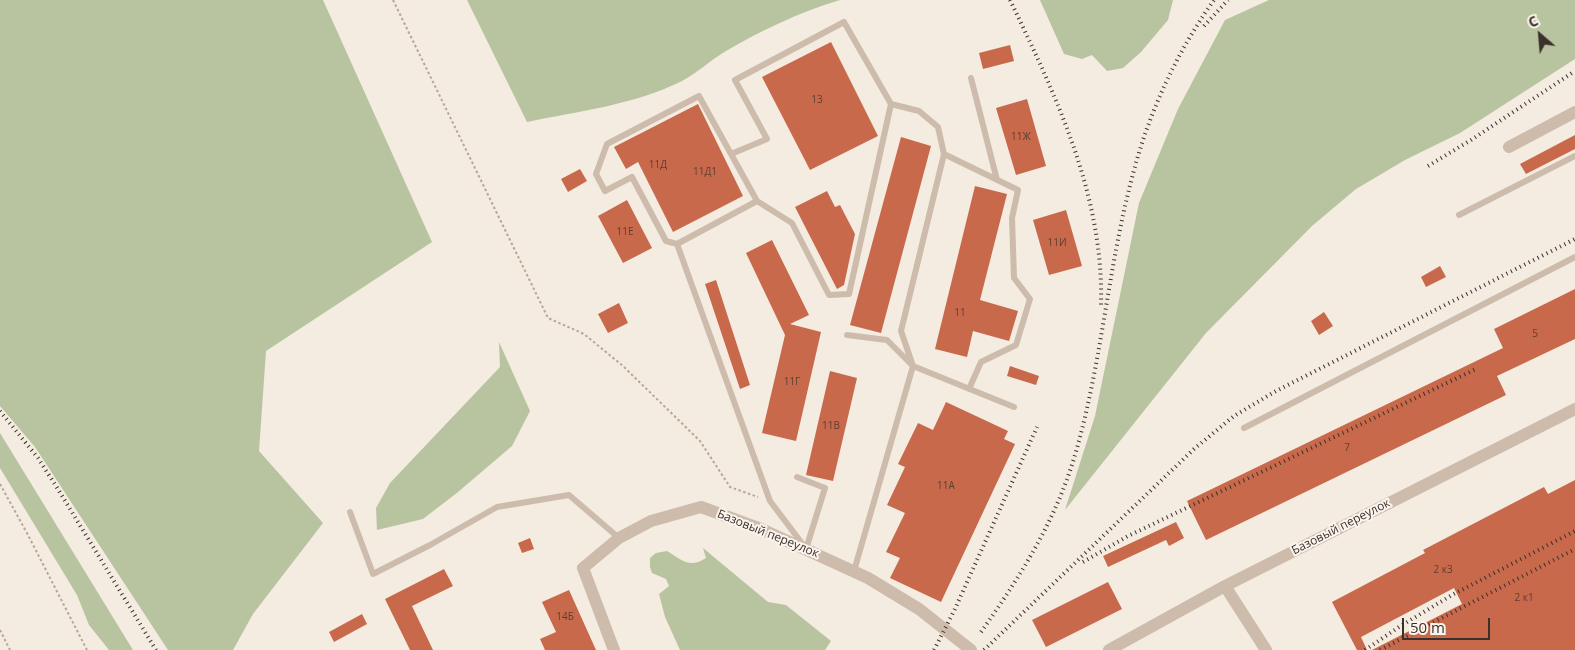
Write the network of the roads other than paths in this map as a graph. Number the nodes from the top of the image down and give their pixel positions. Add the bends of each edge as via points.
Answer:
1 (971, 78) dead end
2 (890, 104) junction
3 (1575, 112) edge
4 (1509, 147) dead end
5 (731, 154) junction
6 (944, 154) junction
7 (1575, 156) edge
8 (997, 180) junction
9 (757, 201) junction
10 (1460, 215) dead end
11 (677, 244) junction
12 (1575, 257) edge
13 (847, 335) dead end
14 (913, 366) junction
15 (969, 389) junction
16 (1014, 407) dead end
17 (1575, 409) edge
18 (1244, 428) dead end
19 (797, 477) dead end
20 (350, 512) dead end
21 (620, 538) junction
22 (806, 549) junction
23 (854, 571) junction
24 (1225, 586) junction
25 (614, 650) edge
26 (972, 650) edge
27 (1109, 650) edge
28 (1266, 650) edge

1 - 8 lane
2 - 5 lane via 844,22 735,80 767,138
2 - 6 lane via 919,111 938,127
2 - 9 lane via 849,294 829,295 792,223
3 - 4 street
5 - 9 lane
5 - 11 lane via 698,96 607,144 596,174 606,191 632,177 666,241
6 - 8 lane
6 - 14 lane via 901,331
7 - 10 lane
8 - 15 lane via 1018,190 1012,218 1014,278 1030,300 1016,346 980,362
9 - 11 lane
11 - 22 lane via 770,501
12 - 18 lane
13 - 14 lane via 887,340
14 - 15 lane
14 - 23 lane
15 - 16 lane
17 - 24 street, Базовый переулок
19 - 22 lane via 825,488
20 - 21 lane via 373,574 497,507 569,496
21 - 22 street, Базовый переулок via 651,520 701,507
21 - 25 street, Базовый переулок via 583,568
22 - 23 street, Базовый переулок
23 - 26 street, Базовый переулок via 903,598
24 - 27 street, Базовый переулок
24 - 28 street

